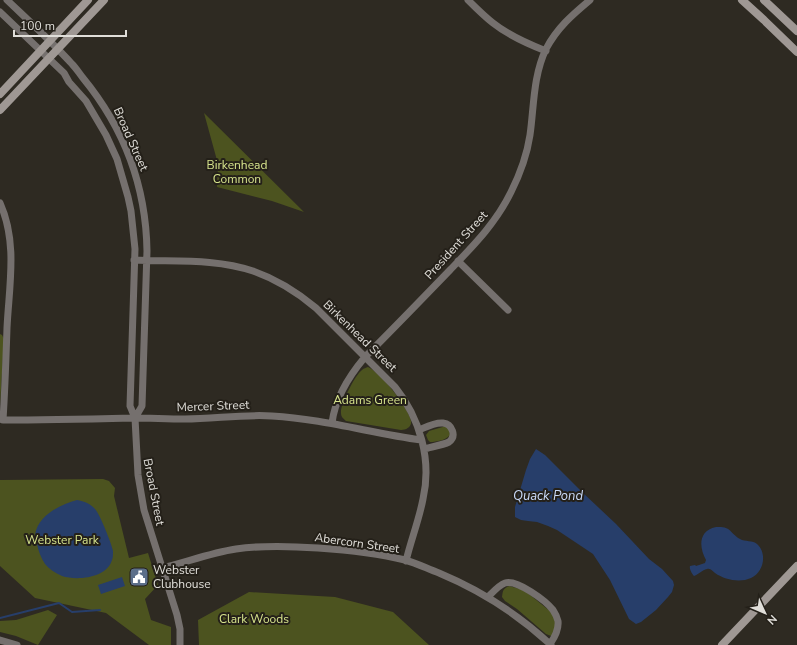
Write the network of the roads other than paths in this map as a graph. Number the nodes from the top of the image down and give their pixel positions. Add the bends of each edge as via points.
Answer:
1 (7, 0) edge
2 (88, 0) edge
3 (104, 0) edge
4 (468, 0) edge
5 (590, 0) edge
6 (742, 0) edge
7 (764, 0) edge
8 (0, 12) edge
9 (797, 31) edge
10 (50, 41) junction
11 (58, 49) junction
12 (41, 51) junction
13 (546, 51) junction
14 (797, 52) edge
15 (48, 58) junction
16 (0, 94) edge
17 (0, 110) edge
18 (0, 204) edge
19 (134, 260) junction
20 (147, 261) junction
21 (458, 261) junction
22 (508, 310) dead end
23 (4, 326) edge
24 (365, 356) junction
25 (135, 418) junction
26 (2, 420) edge
27 (332, 423) junction
28 (419, 430) junction
29 (421, 440) junction
30 (424, 449) junction
31 (406, 561) junction
32 (797, 566) edge
33 (162, 568) junction
34 (488, 597) junction
35 (0, 640) edge
36 (17, 645) edge
37 (180, 645) edge
38 (550, 645) edge
39 (722, 645) edge

1 - 10 street, Broad Street
2 - 10 street
3 - 11 street
4 - 13 street via 493,24
5 - 13 street, President Street via 567,20
6 - 14 street
7 - 9 street
8 - 12 street, Broad Street
10 - 11 street, Broad Street
10 - 12 street
11 - 15 street
11 - 20 street, Broad Street via 73,64 104,106 129,156 142,200
12 - 15 street, Broad Street
12 - 16 street
13 - 21 street, President Street via 536,83 528,149 518,177 496,219
15 - 17 street
15 - 19 street, Broad Street via 64,73 86,101 111,146 128,197
18 - 23 street via 7,222 12,264
19 - 20 street, Birkenhead Street
19 - 25 street, Broad Street via 130,406
20 - 24 street, Birkenhead Street via 215,263 265,275 306,299
20 - 25 street, Broad Street via 142,406
21 - 22 street
21 - 24 street, President Street
23 - 26 street
24 - 27 street, President Street via 342,390
24 - 28 street, Birkenhead Street via 403,397
25 - 26 street, Mercer Street
25 - 27 street, Mercer Street via 271,416
25 - 33 street, Broad Street via 138,475 144,510
27 - 29 street, Mercer Street
28 - 29 street, Birkenhead Street
28 - 30 street via 440,423 449,425 452,429 452,439 448,442
29 - 30 street, Birkenhead Street
30 - 31 street, Birkenhead Street via 424,497
31 - 33 street, Abercorn Street via 345,550 276,546 218,553
31 - 34 street, Abercorn Street via 455,580
32 - 39 street
33 - 37 street, Broad Street via 177,614
34 - 38 street, Abercorn Street via 512,612
34 - 38 street via 500,586 511,582 539,598 554,611 558,622 556,634
35 - 36 street

